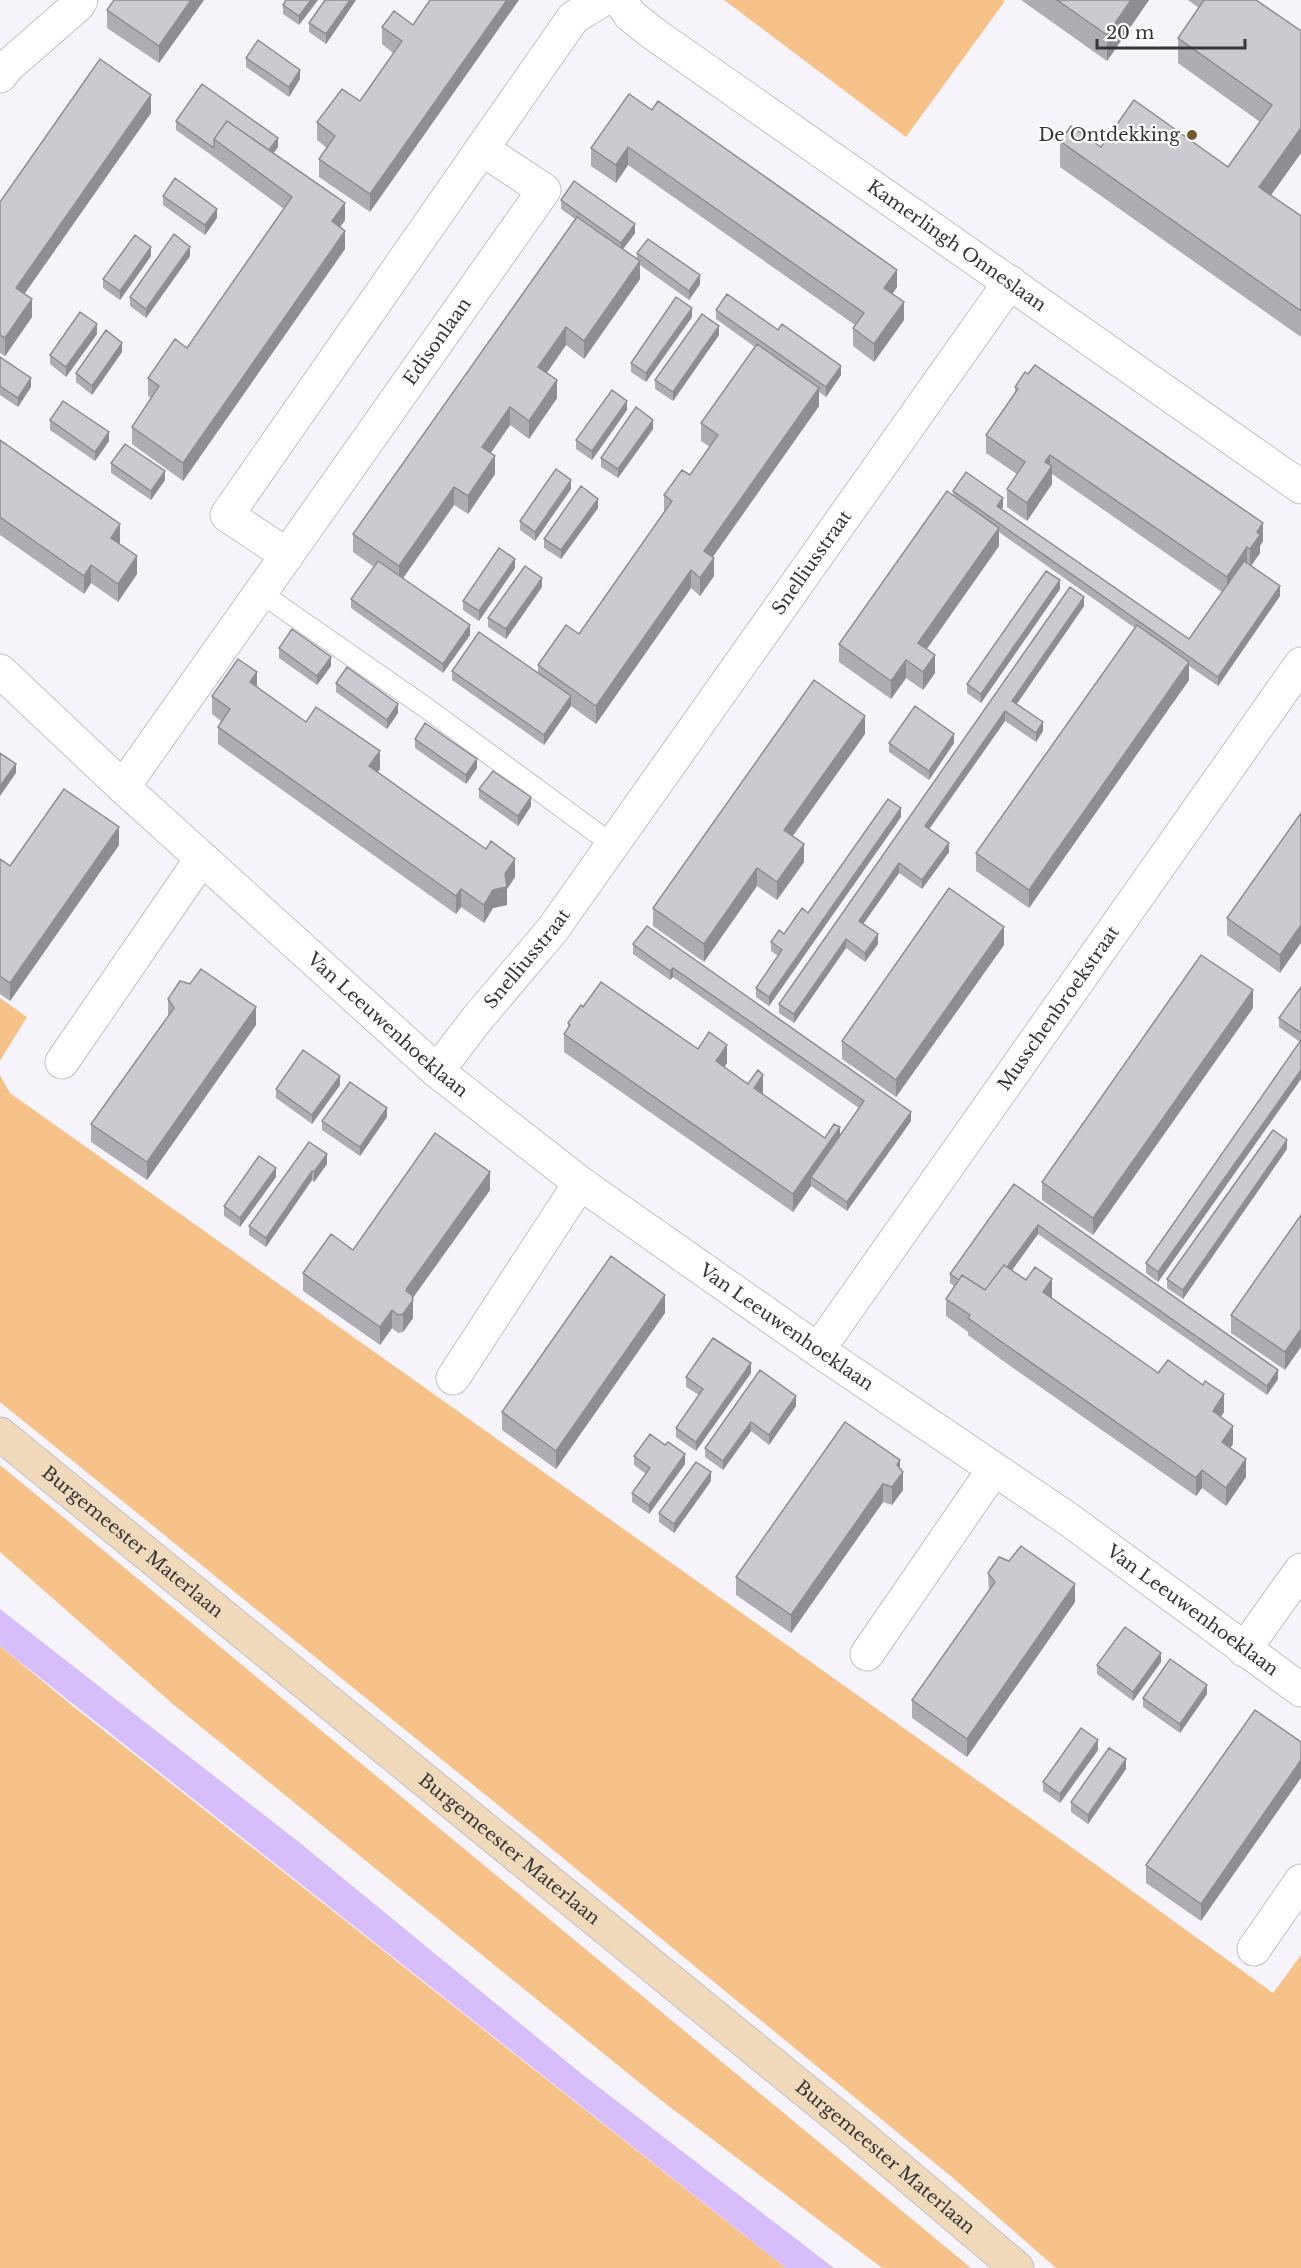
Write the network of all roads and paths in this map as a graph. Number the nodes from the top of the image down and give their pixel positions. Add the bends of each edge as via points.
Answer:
1 (81, 0) edge
2 (602, 0) edge
3 (620, 0) edge
4 (0, 76) edge
5 (482, 149) junction
6 (1010, 282) junction
7 (1301, 487) edge
8 (288, 555) junction
9 (261, 593) junction
10 (1301, 664) edge
11 (0, 671) edge
12 (123, 787) junction
13 (613, 844) junction
14 (202, 858) junction
15 (62, 1062) dead end
16 (437, 1071) junction
17 (580, 1183) junction
18 (818, 1350) junction
19 (453, 1378) dead end
20 (0, 1434) edge
21 (994, 1468) junction
22 (1301, 1570) edge
23 (1244, 1650) junction
24 (867, 1654) dead end
25 (1301, 1690) edge
26 (1301, 1881) edge
27 (1254, 1949) dead end
28 (1017, 2268) edge

1 - 4 street
2 - 5 street via 573,18
3 - 6 street, Kamerlingh Onneslaan via 630,15 654,34
5 - 8 street via 227,515
5 - 8 street, Edisonlaan via 544,190
6 - 7 street, Kamerlingh Onneslaan
6 - 13 street, Snelliusstraat
8 - 9 street, Edisonlaan
9 - 12 street, Edisonlaan
9 - 13 lane
10 - 18 street, Musschenbroekstraat
11 - 12 street, Van Leeuwenhoeklaan
12 - 14 street, Van Leeuwenhoeklaan
13 - 16 street, Snelliusstraat via 554,929
14 - 15 street
14 - 16 street, Van Leeuwenhoeklaan
16 - 17 street, Van Leeuwenhoeklaan
17 - 18 street, Van Leeuwenhoeklaan
17 - 19 street
18 - 21 street, Van Leeuwenhoeklaan
20 - 28 main road, Burgemeester Materlaan via 850,2127
21 - 23 street, Van Leeuwenhoeklaan
21 - 24 street
22 - 23 street
23 - 25 street, Van Leeuwenhoeklaan
26 - 27 street

